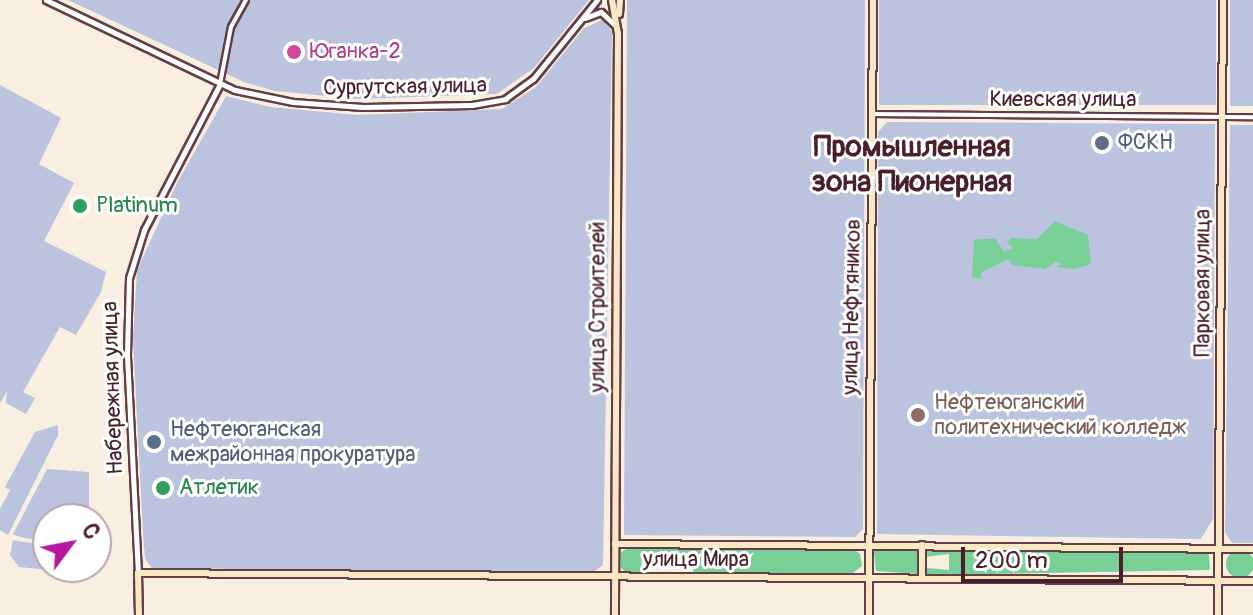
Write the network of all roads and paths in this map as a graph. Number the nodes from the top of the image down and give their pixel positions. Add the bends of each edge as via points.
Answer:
1 (46, 0) edge
2 (246, 0) edge
3 (597, 0) edge
4 (612, 0) edge
5 (620, 0) edge
6 (873, 0) edge
7 (1223, 0) edge
8 (578, 24) junction
9 (618, 33) junction
10 (220, 84) junction
11 (872, 114) junction
12 (1222, 117) junction
13 (1253, 117) edge
14 (615, 544) junction
15 (868, 544) junction
16 (922, 545) junction
17 (1219, 548) junction
18 (1253, 549) edge
19 (138, 573) junction
20 (615, 578) junction
21 (869, 579) junction
22 (922, 579) junction
23 (1218, 580) junction
24 (1253, 581) edge
25 (139, 615) edge
26 (615, 615) edge
27 (869, 615) edge
28 (1218, 615) edge

1 - 10 street, Сургутская улица
2 - 10 street via 231,27
3 - 8 street, Сургутская улица
4 - 9 main road, улица Строителей
5 - 9 main road
6 - 11 main road, улица Нефтяников
7 - 12 main road, Парковая улица
8 - 9 street via 601,12 611,17
8 - 10 street, Сургутская улица via 526,85 487,104 313,105
9 - 14 main road, улица Строителей
10 - 19 street, Набережная улица via 144,230 129,278 127,354
11 - 12 street, Киевская улица
11 - 15 main road, улица Нефтяников
12 - 13 street, Киевская улица
12 - 17 main road, Парковая улица
14 - 15 main road, улица Мира
14 - 20 main road, улица Строителей
15 - 16 main road, улица Мира
15 - 21 main road, улица Нефтяников
16 - 17 main road, улица Мира
16 - 22 main road
17 - 18 main road, улица Мира
17 - 23 main road, Парковая улица
19 - 20 main road, улица Мира
19 - 25 main road, Набережная улица
20 - 21 main road, улица Мира
20 - 26 main road, улица Строителей
21 - 22 main road, улица Мира
21 - 27 main road, улица Нефтяников
22 - 23 main road, улица Мира
23 - 24 main road, улица Мира
23 - 28 main road, Парковая улица

